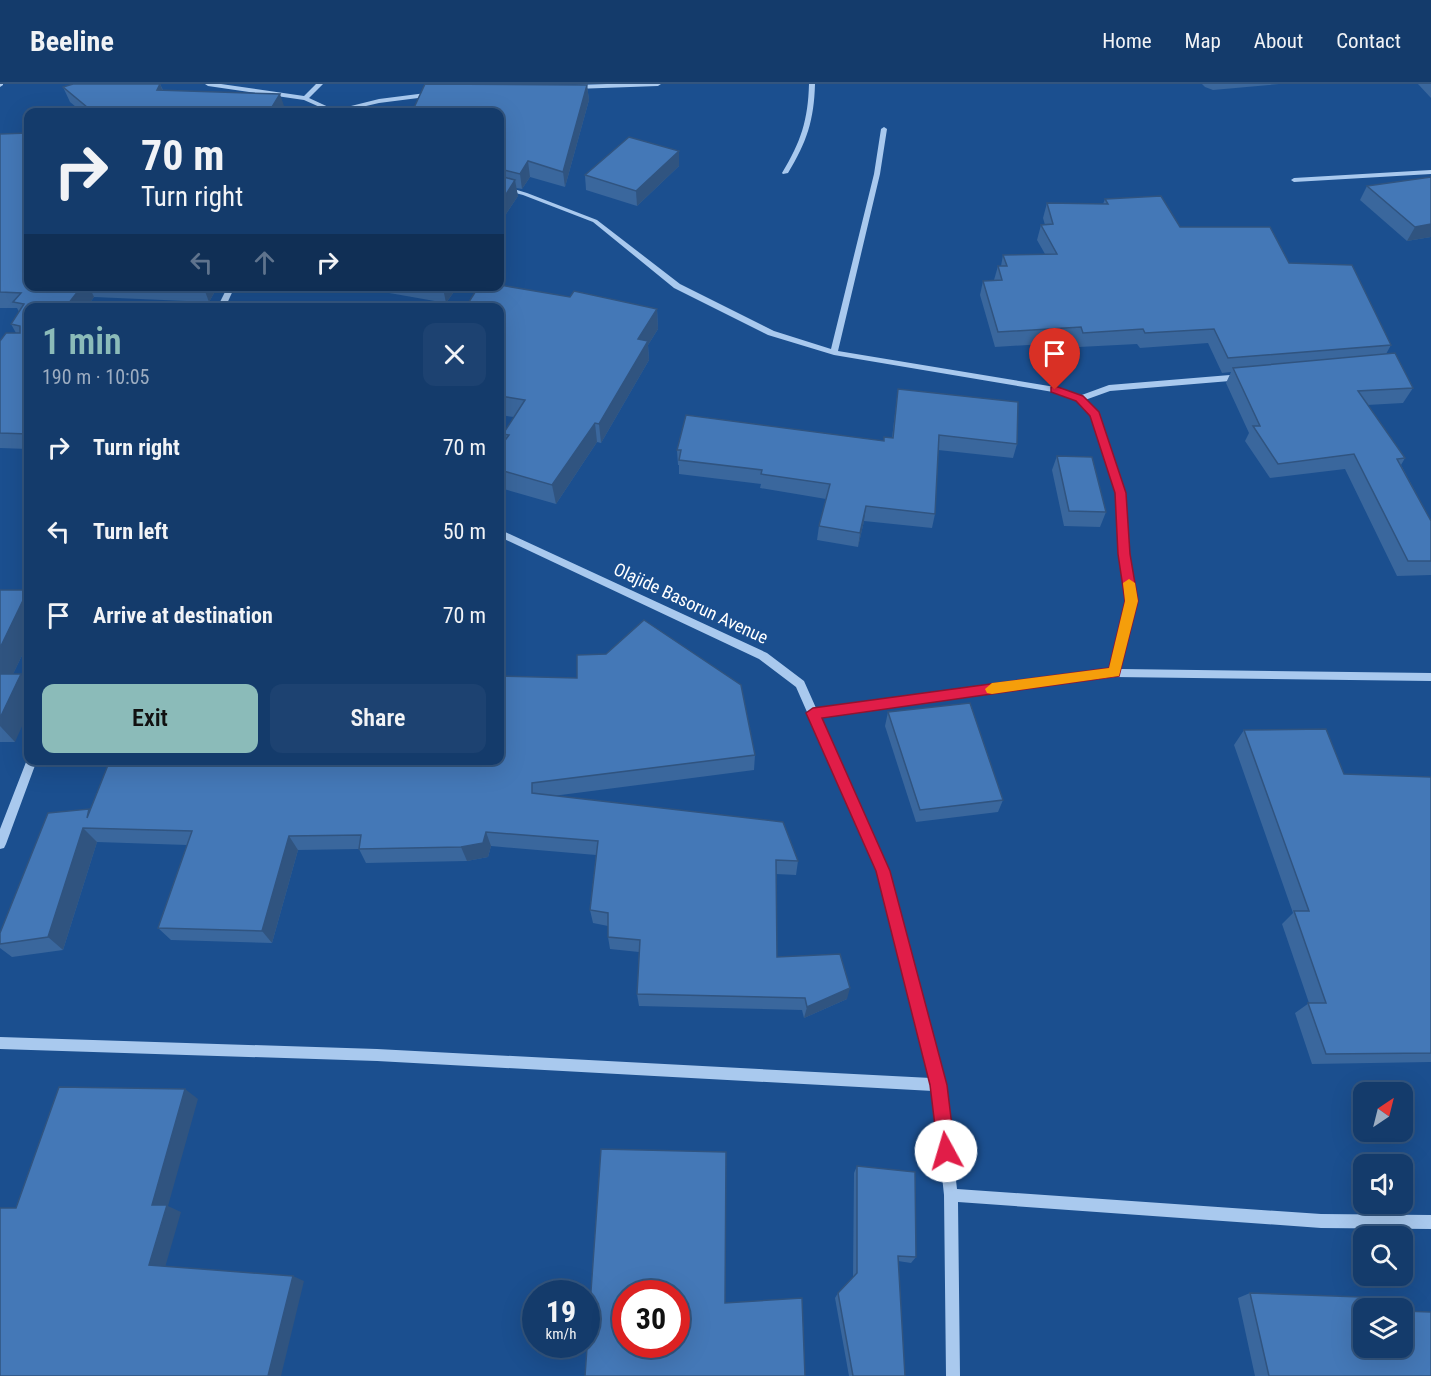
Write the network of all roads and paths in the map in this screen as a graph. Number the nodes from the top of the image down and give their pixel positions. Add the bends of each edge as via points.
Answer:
1 (208, 84) edge
2 (320, 84) edge
3 (658, 84) edge
4 (812, 84) edge
5 (566, 87) edge
6 (439, 93) edge
7 (305, 98) junction
8 (326, 108) edge
9 (350, 108) edge
10 (884, 129) dead end
11 (1431, 172) edge
12 (785, 173) dead end
13 (1294, 180) dead end
14 (504, 188) edge
15 (834, 353) junction
16 (1250, 376) edge
17 (1079, 399) junction
18 (504, 535) edge
19 (1115, 673) junction
20 (1431, 677) edge
21 (813, 713) junction
22 (30, 765) edge
23 (0, 844) edge
24 (0, 1043) edge
25 (939, 1085) junction
26 (951, 1195) junction
27 (1431, 1222) edge
28 (953, 1376) edge

1 - 7 street
2 - 7 street
3 - 5 street
4 - 12 street via 812,115 802,146
6 - 9 street
7 - 8 street
10 - 15 street via 878,174
11 - 13 street
14 - 15 street via 595,221 677,286 771,333
15 - 17 street via 1055,390
16 - 17 street via 1109,388
17 - 19 street via 1095,415 1120,493 1132,601
18 - 21 street, Olajide Basorun Avenue via 764,656 800,684
19 - 20 street
19 - 21 street
21 - 25 street, Olajide Basorun Avenue via 883,871
22 - 23 street
24 - 25 street via 377,1055
25 - 26 street, Olajide Basorun Avenue
26 - 27 street via 1321,1221
26 - 28 street, Olajide Basorun Avenue

